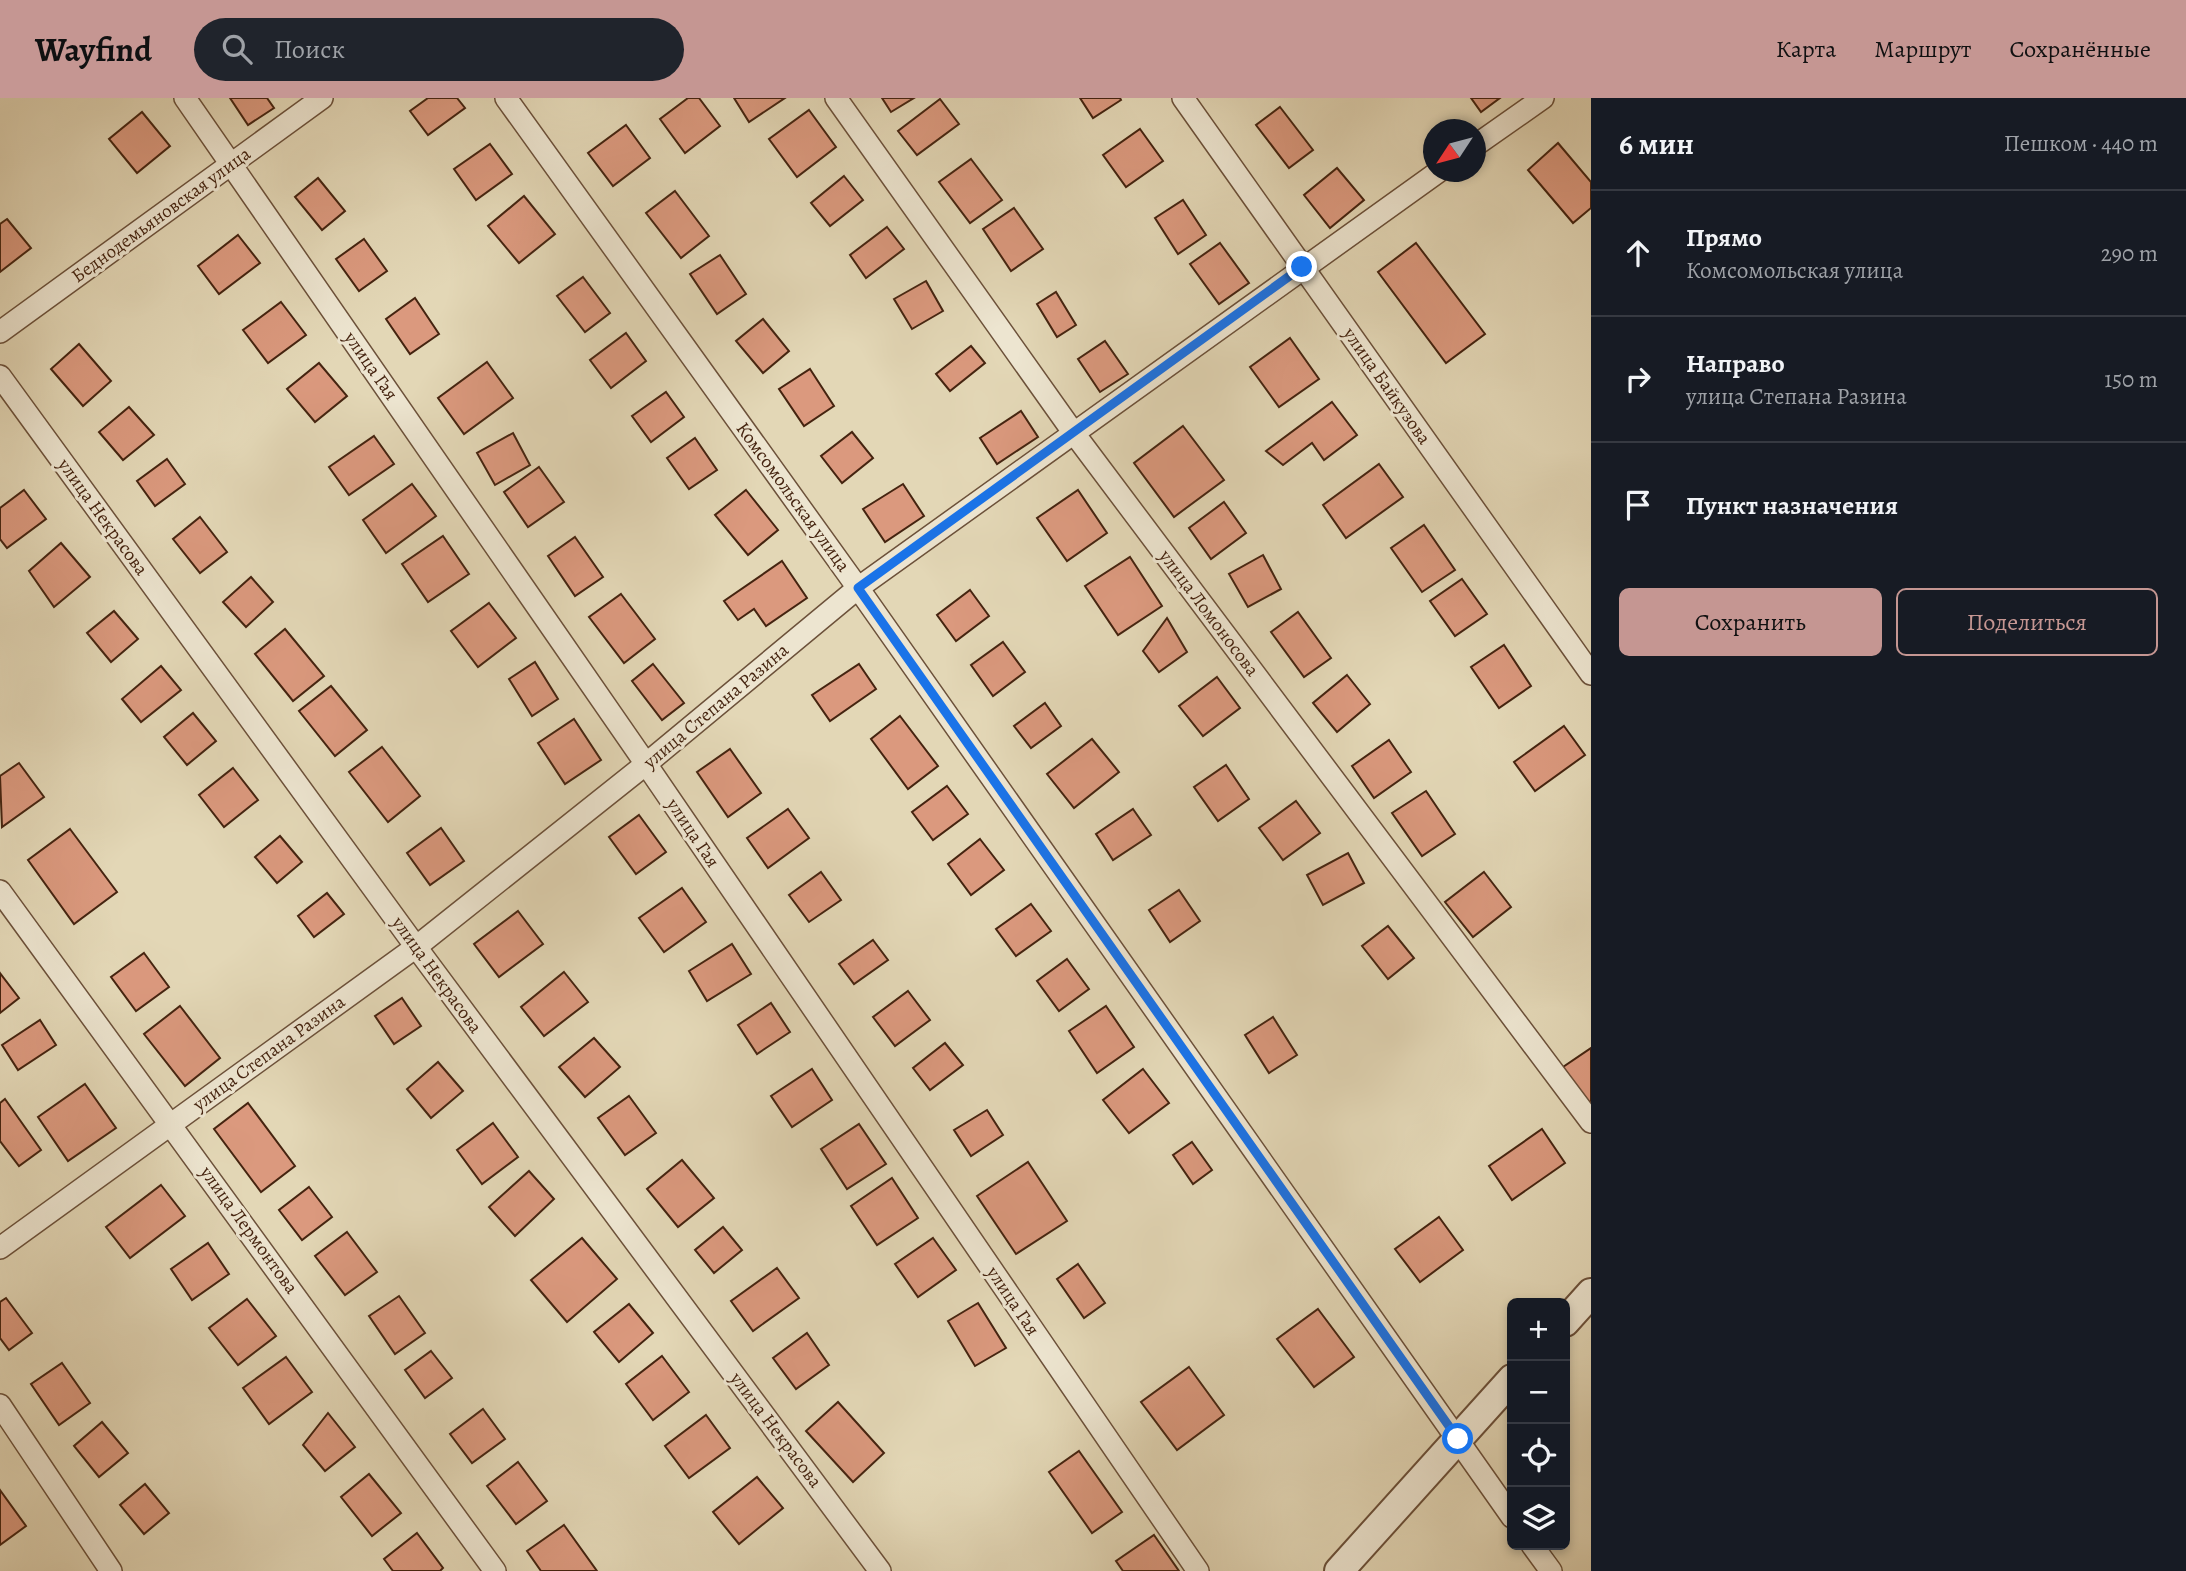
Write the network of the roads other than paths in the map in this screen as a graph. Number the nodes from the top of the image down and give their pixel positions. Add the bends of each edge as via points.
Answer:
1 (185, 98) edge
2 (323, 98) edge
3 (506, 98) edge
4 (836, 98) edge
5 (1183, 98) edge
6 (1543, 98) edge
7 (1486, 137) edge
8 (231, 163) junction
9 (1424, 182) edge
10 (1302, 267) junction
11 (0, 332) edge
12 (0, 376) edge
13 (1073, 432) junction
14 (858, 588) junction
15 (1591, 674) edge
16 (646, 764) junction
17 (0, 891) edge
18 (416, 947) junction
19 (1591, 1122) edge
20 (171, 1124) junction
21 (0, 1248) edge
22 (1591, 1293) edge
23 (1570, 1316) edge
24 (1507, 1385) edge
25 (0, 1405) edge
26 (1458, 1439) junction
27 (1507, 1510) edge
28 (1536, 1550) edge
29 (111, 1571) edge
30 (495, 1571) edge
31 (880, 1571) edge
32 (1198, 1571) edge
33 (1339, 1571) edge
34 (1551, 1571) edge

1 - 8 street, улица Гая
2 - 8 street, Беднодемьяновская улица
3 - 14 street, Комсомольская улица
4 - 13 street, улица Ломоносова
5 - 10 street, улица Байкузова
6 - 7 street
8 - 11 street, Беднодемьяновская улица
8 - 16 street, улица Гая
9 - 10 street, улица Степана Разина
10 - 13 street, улица Степана Разина
10 - 15 street, улица Байкузова
12 - 18 street, улица Некрасова
13 - 14 street, улица Степана Разина
13 - 19 street, улица Ломоносова
14 - 16 street, улица Степана Разина
14 - 26 street, Комсомольская улица
16 - 18 street, улица Степана Разина
16 - 32 street, улица Гая
17 - 20 street, улица Лермонтова
18 - 20 street, улица Степана Разина
18 - 31 street, улица Некрасова
20 - 21 street, улица Степана Разина
20 - 30 street, улица Лермонтова
22 - 23 street
24 - 26 street
25 - 29 street
26 - 27 street, Комсомольская улица
26 - 33 street
28 - 34 street

